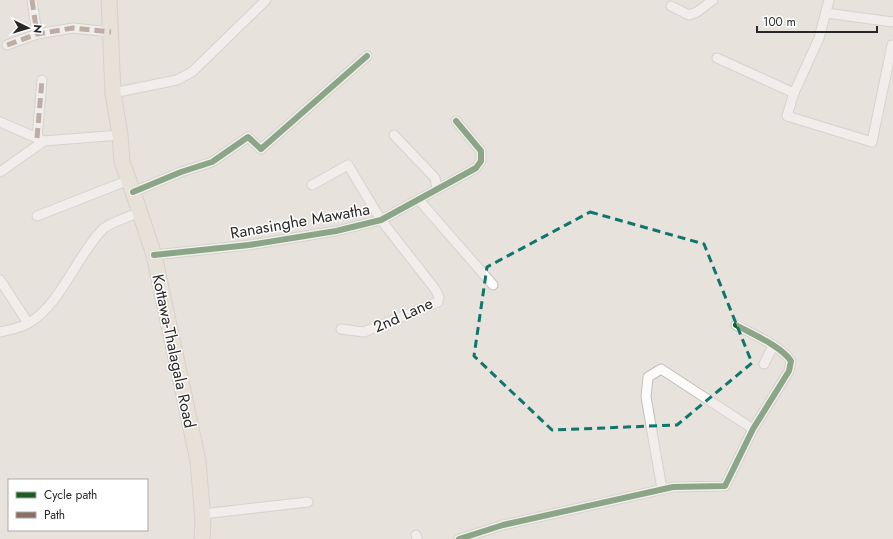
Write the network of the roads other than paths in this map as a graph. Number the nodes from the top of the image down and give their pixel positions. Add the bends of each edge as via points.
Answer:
1 (32, 0) edge
2 (109, 0) edge
3 (266, 0) edge
4 (713, 0) edge
5 (829, 0) edge
6 (671, 6) dead end
7 (826, 13) junction
8 (893, 22) edge
9 (111, 32) junction
10 (37, 34) junction
11 (893, 35) edge
12 (7, 45) dead end
13 (892, 45) edge
14 (367, 56) dead end
15 (717, 58) dead end
16 (42, 80) dead end
17 (112, 93) junction
18 (794, 93) junction
19 (456, 121) dead end
20 (0, 122) edge
21 (120, 135) junction
22 (394, 135) dead end
23 (41, 140) junction
24 (0, 172) edge
25 (312, 185) dead end
26 (131, 186) junction
27 (437, 189) junction
28 (419, 200) junction
29 (140, 212) junction
30 (37, 216) dead end
31 (381, 220) junction
32 (154, 255) junction
33 (0, 280) edge
34 (493, 285) dead end
35 (28, 323) junction
36 (736, 325) dead end
37 (341, 329) dead end
38 (0, 332) edge
39 (773, 346) junction
40 (764, 364) dead end
41 (753, 429) junction
42 (662, 489) junction
43 (306, 504) dead end
44 (203, 516) junction
45 (202, 539) edge
46 (459, 539) edge

1 - 10 street
2 - 9 main road, Kottawa-Thalagala Road
3 - 17 street via 192,72 177,80
4 - 6 street via 689,15
5 - 7 street
7 - 8 street
7 - 18 street via 819,38
9 - 10 street via 73,28
9 - 17 main road, Kottawa-Thalagala Road
10 - 12 street
11 - 13 street
13 - 18 street via 872,142 788,116
14 - 26 street via 261,149 248,137 212,162
15 - 18 street
16 - 23 street
17 - 21 main road, Kottawa-Thalagala Road
19 - 27 street, Ranasinghe Mawatha via 481,151 481,161 476,168
20 - 23 street
21 - 23 street
21 - 26 main road, Kottawa-Thalagala Road via 122,162
22 - 27 street via 435,178
23 - 24 street
25 - 31 street via 348,165
26 - 29 main road, Kottawa-Thalagala Road
26 - 30 street
27 - 28 street, Ranasinghe Mawatha
28 - 31 street, Ranasinghe Mawatha
28 - 34 street
29 - 32 main road, Kottawa-Thalagala Road
29 - 35 street via 104,228 82,255 58,295
31 - 32 street, Ranasinghe Mawatha via 336,231 249,245
31 - 37 street, 2nd Lane via 440,297 438,302 364,332
32 - 44 main road, Kottawa-Thalagala Road via 198,461
33 - 35 street
35 - 38 street
36 - 39 street
39 - 40 street
39 - 41 street via 788,356 790,366
41 - 42 street via 725,486 673,486
41 - 42 street via 661,369 654,373 648,377 646,397
42 - 46 street via 503,525
43 - 44 street
44 - 45 main road, Kottawa-Thalagala Road

